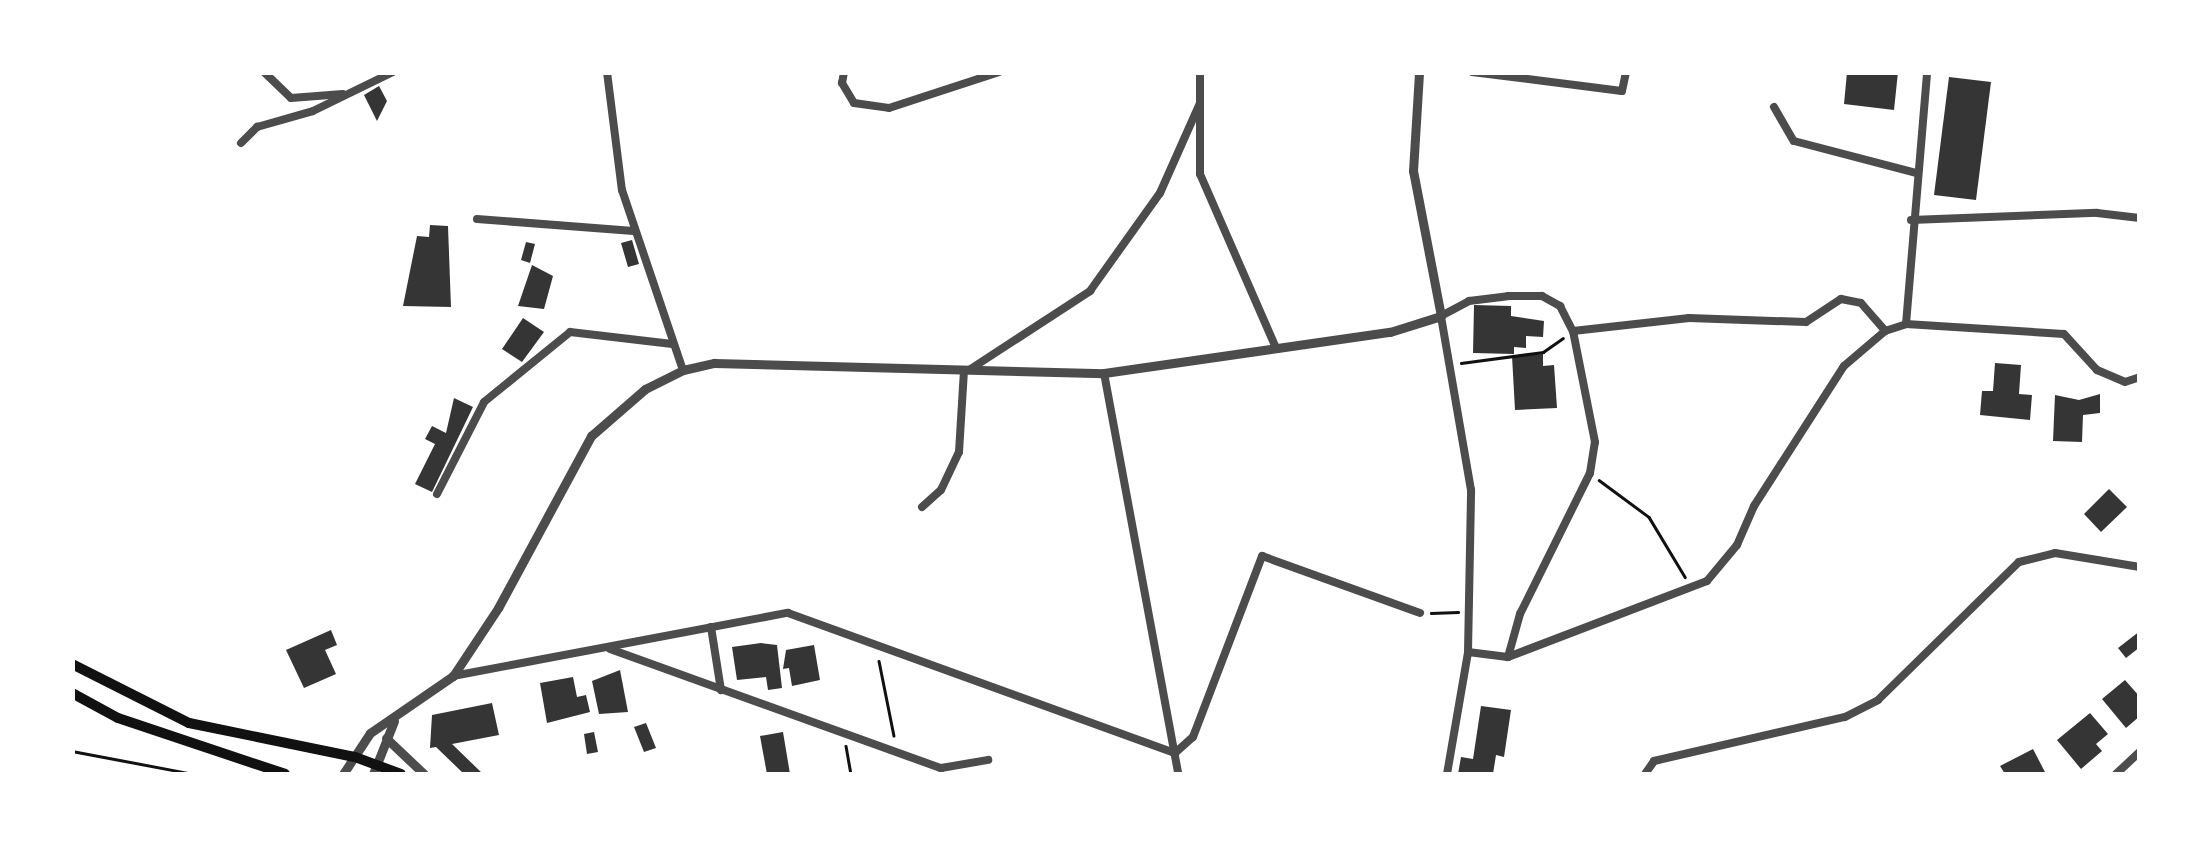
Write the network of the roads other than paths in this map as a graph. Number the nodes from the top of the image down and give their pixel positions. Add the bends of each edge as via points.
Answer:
1 (264, 72) edge
2 (394, 72) edge
3 (608, 72) edge
4 (844, 72) edge
5 (968, 72) edge
6 (999, 72) edge
7 (1419, 72) edge
8 (1472, 72) edge
9 (1626, 72) edge
10 (1927, 72) edge
11 (1204, 75) edge
12 (964, 86) junction
13 (348, 94) junction
14 (1200, 103) junction
15 (1774, 107) dead end
16 (241, 143) dead end
17 (1916, 173) junction
18 (2140, 218) edge
19 (477, 219) dead end
20 (1910, 220) junction
21 (634, 231) junction
22 (1441, 316) junction
23 (1906, 324) junction
24 (1574, 331) junction
25 (1885, 331) junction
26 (672, 344) junction
27 (1276, 348) junction
28 (683, 370) junction
29 (965, 371) junction
30 (1104, 373) junction
31 (2140, 376) edge
32 (437, 494) dead end
33 (922, 507) dead end
34 (2140, 567) edge
35 (1420, 613) road end
36 (710, 627) junction
37 (606, 648) junction
38 (1468, 652) junction
39 (1508, 657) junction
40 (72, 664) edge
41 (453, 676) junction
42 (722, 690) junction
43 (72, 693) edge
44 (396, 718) junction
45 (386, 738) junction
46 (2140, 752) edge
47 (1175, 754) junction
48 (355, 757) junction
49 (988, 760) dead end
50 (374, 769) edge
51 (285, 774) edge
52 (343, 774) edge
53 (402, 774) edge
54 (424, 774) edge
55 (1178, 774) edge
56 (1447, 774) edge
57 (1645, 774) edge
58 (2116, 774) edge

1 - 13 street via 290,98
2 - 13 street
3 - 21 street
4 - 12 street via 842,83 854,103 889,108
5 - 12 street
6 - 12 street
7 - 22 street via 1413,171
8 - 9 street via 1622,91
10 - 17 street
11 - 14 street
13 - 16 street via 257,127
14 - 27 street via 1200,174
14 - 29 street via 1160,194 1090,291
15 - 17 street via 1794,141
17 - 20 street
18 - 20 street via 2097,213
19 - 21 street
20 - 23 street
21 - 26 street
22 - 24 street via 1469,301 1542,296 1560,306
22 - 27 street via 1390,332
22 - 38 street via 1471,490
23 - 25 street
23 - 31 street via 2064,334 2097,370 2125,382
24 - 25 street via 1688,318 1806,322 1841,299 1861,302
24 - 39 street via 1594,442 1590,473 1520,614
25 - 39 street via 1844,366 1754,506 1737,545 1707,581
26 - 28 street
26 - 32 street via 570,332 484,402
27 - 30 street
28 - 29 street via 714,362
28 - 41 street via 645,389 591,436
29 - 30 street
29 - 33 street via 959,452 940,490
30 - 47 street
34 - 57 street via 2055,553 2020,562 1878,700 1802,728 1666,757
35 - 47 street via 1262,556 1193,737
36 - 37 street
36 - 42 street
36 - 47 street via 788,613
37 - 41 street
37 - 42 street
38 - 39 street
38 - 56 street
40 - 48 main road via 189,724
41 - 44 street
42 - 49 street via 941,768
43 - 51 main road via 118,718
44 - 45 street
44 - 48 street via 370,734
45 - 50 street
45 - 54 street
46 - 58 street
47 - 55 street
48 - 50 main road
48 - 52 street
50 - 53 main road

